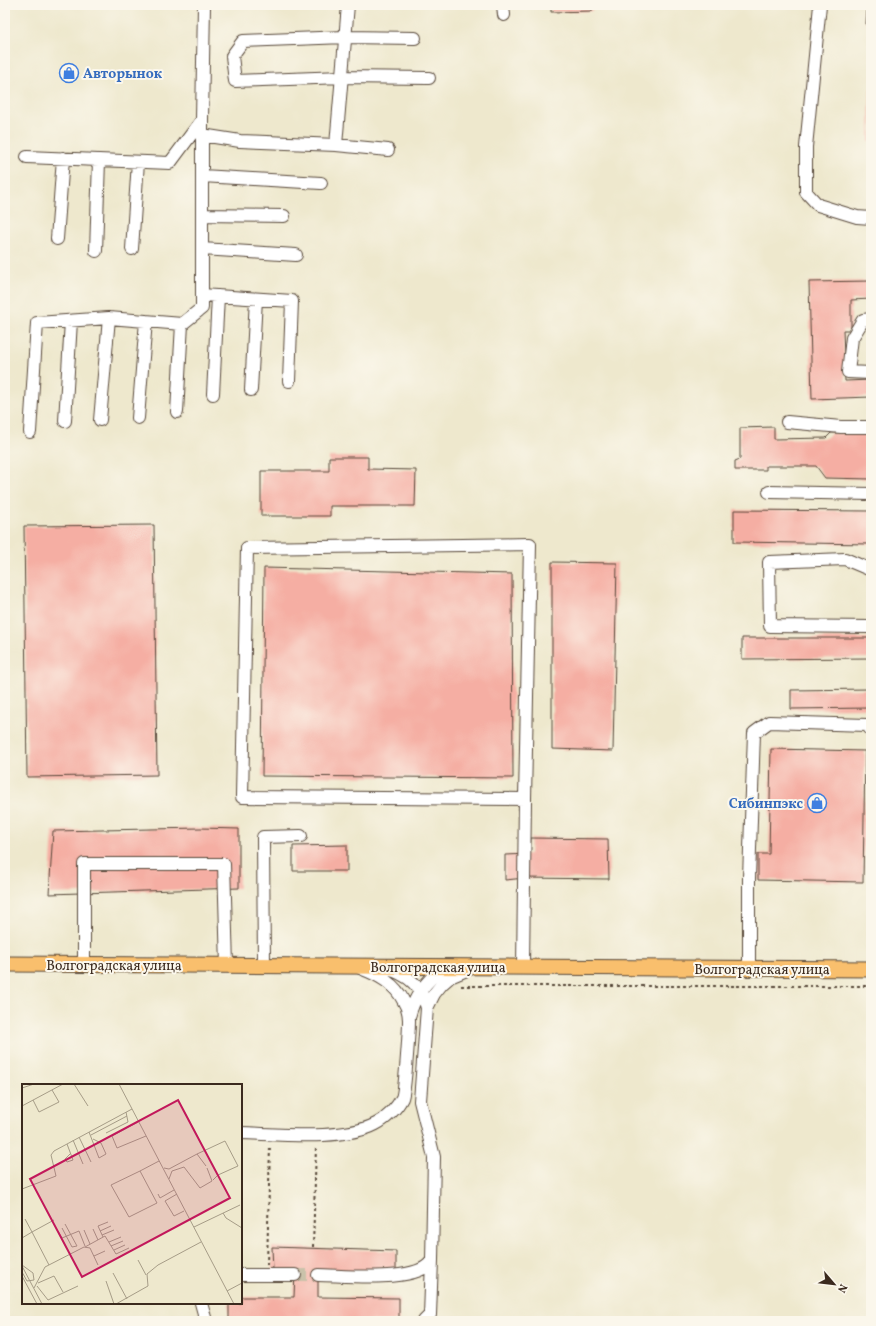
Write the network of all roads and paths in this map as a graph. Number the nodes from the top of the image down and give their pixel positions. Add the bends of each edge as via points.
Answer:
1 (204, 5) edge
2 (348, 5) edge
3 (820, 5) edge
4 (345, 37) junction
5 (415, 38) dead end
6 (342, 77) junction
7 (429, 78) dead end
8 (202, 120) junction
9 (202, 135) junction
10 (336, 145) junction
11 (388, 150) dead end
12 (27, 157) dead end
13 (63, 158) junction
14 (98, 160) junction
15 (138, 162) junction
16 (202, 176) junction
17 (321, 183) dead end
18 (202, 215) junction
19 (284, 216) dead end
20 (871, 218) edge
21 (57, 239) dead end
22 (132, 249) dead end
23 (202, 249) junction
24 (96, 251) dead end
25 (296, 255) dead end
26 (202, 295) junction
27 (218, 296) junction
28 (256, 298) junction
29 (109, 318) junction
30 (71, 320) junction
31 (871, 320) edge
32 (146, 321) junction
33 (182, 324) junction
34 (871, 373) edge
35 (289, 381) dead end
36 (251, 390) dead end
37 (213, 394) dead end
38 (177, 412) dead end
39 (138, 418) dead end
40 (100, 420) dead end
41 (65, 421) dead end
42 (787, 422) dead end
43 (871, 427) edge
44 (30, 432) dead end
45 (769, 492) dead end
46 (871, 494) edge
47 (871, 570) edge
48 (871, 627) edge
49 (871, 730) edge
50 (525, 799) junction
51 (301, 836) dead end
52 (5, 964) edge
53 (84, 965) junction
54 (227, 966) junction
55 (264, 966) junction
56 (357, 966) junction
57 (379, 966) junction
58 (444, 967) junction
59 (473, 967) junction
60 (522, 967) junction
61 (749, 969) junction
62 (871, 969) edge
63 (454, 986) dead end
64 (871, 986) edge
65 (421, 991) junction
66 (428, 1008) junction
67 (409, 1018) junction
68 (242, 1133) edge
69 (270, 1133) junction
70 (316, 1134) junction
71 (313, 1247) dead end
72 (432, 1260) junction
73 (242, 1275) edge
74 (266, 1275) junction
75 (295, 1275) tunnel mouth
76 (318, 1275) tunnel mouth
77 (201, 1304) edge
78 (206, 1321) edge
79 (424, 1321) edge

1 - 8 lane
2 - 4 lane
3 - 20 lane via 806,147 806,192 818,205
4 - 5 lane
4 - 6 lane
4 - 6 lane via 243,41 232,56 235,81
6 - 7 lane
6 - 10 lane
8 - 9 lane
8 - 15 lane via 170,164
9 - 10 lane via 240,141
9 - 16 lane
10 - 11 lane
12 - 13 lane
13 - 14 lane
13 - 21 lane
14 - 15 lane
14 - 24 lane
15 - 22 lane
16 - 17 lane
16 - 18 lane
18 - 19 lane
18 - 23 lane
23 - 25 lane
23 - 26 lane
26 - 27 lane
26 - 33 lane via 202,308
27 - 28 lane
27 - 37 lane
28 - 35 lane via 292,301
28 - 36 lane
29 - 30 lane
29 - 32 lane
29 - 40 lane
30 - 41 lane
30 - 44 lane via 37,323
31 - 34 lane via 863,320 852,338 848,372
32 - 33 lane
32 - 39 lane
33 - 38 lane
42 - 43 lane
45 - 46 lane
47 - 48 lane via 845,559 769,562 770,626
49 - 61 lane via 867,725 768,722 754,734
50 - 50 lane via 242,797 247,548 530,544
50 - 60 lane
51 - 55 lane via 263,837
52 - 53 main road, Волгоградская улица
53 - 54 main road, Волгоградская улица
53 - 54 lane via 84,864 224,864
54 - 55 main road, Волгоградская улица
55 - 56 main road, Волгоградская улица
56 - 57 main road, Волгоградская улица
56 - 67 lane via 372,972 394,987 405,1003
57 - 58 main road, Волгоградская улица
57 - 65 lane via 407,977
58 - 59 main road, Волгоградская улица
58 - 65 lane
59 - 60 main road, Волгоградская улица
59 - 66 lane via 450,977 434,994
60 - 61 main road, Волгоградская улица
61 - 62 main road, Волгоградская улица
63 - 64 path
65 - 66 lane
65 - 67 lane
66 - 72 lane via 420,1101 434,1157
67 - 70 lane via 402,1097 393,1110 377,1124 361,1131
68 - 69 lane
69 - 70 lane
69 - 74 path
70 - 71 path
72 - 76 lane via 429,1266 404,1275
72 - 79 lane via 430,1315
73 - 74 lane
74 - 75 lane
77 - 78 lane

